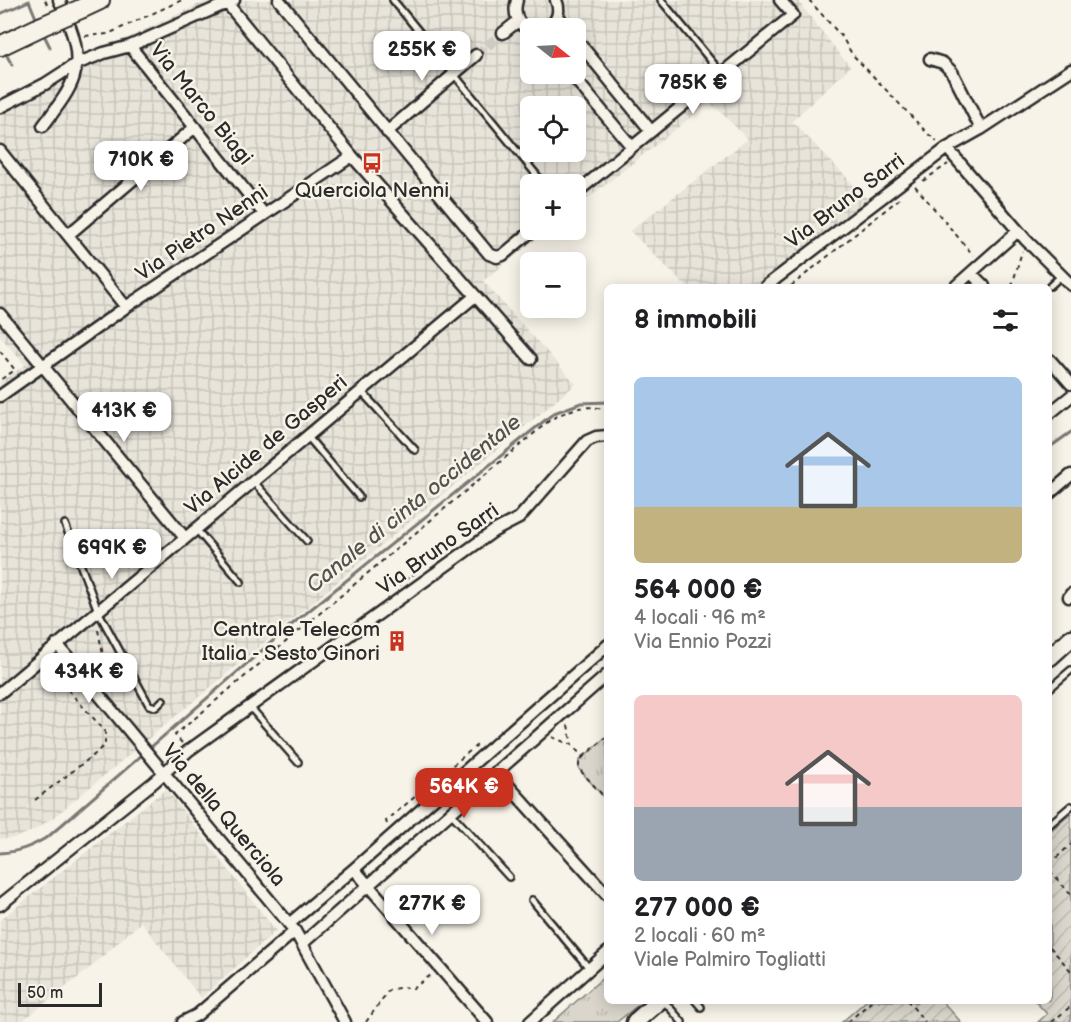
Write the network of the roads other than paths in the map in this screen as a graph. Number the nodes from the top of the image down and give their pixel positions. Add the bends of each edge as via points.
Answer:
1 (100, 0) edge
2 (279, 0) edge
3 (393, 0) edge
4 (556, 0) edge
5 (661, 0) edge
6 (780, 0) edge
7 (515, 1) edge
8 (230, 2) edge
9 (558, 16) edge
10 (518, 21) joint
11 (70, 27) dead end
12 (503, 33) tunnel mouth
13 (0, 46) edge
14 (130, 46) junction
15 (586, 51) edge
16 (476, 55) tunnel mouth
17 (930, 59) dead end
18 (76, 64) junction
19 (1071, 70) edge
20 (453, 74) junction
21 (722, 74) junction
22 (579, 84) edge
23 (0, 107) edge
24 (43, 126) dead end
25 (195, 127) junction
26 (981, 129) junction
27 (651, 131) junction
28 (387, 132) junction
29 (632, 147) junction
30 (947, 148) junction
31 (0, 151) edge
32 (352, 156) junction
33 (536, 174) edge
34 (586, 185) edge
35 (264, 214) junction
36 (68, 235) junction
37 (1022, 235) junction
38 (520, 239) edge
39 (971, 273) junction
40 (1061, 276) junction
41 (769, 284) edge
42 (958, 284) edge
43 (982, 284) edge
44 (1052, 284) edge
45 (1071, 285) edge
46 (474, 297) junction
47 (126, 307) junction
48 (0, 314) edge
49 (531, 359) dead end
50 (1052, 362) edge
51 (43, 366) junction
52 (1071, 384) edge
53 (361, 391) junction
54 (0, 396) edge
55 (1071, 396) edge
56 (1052, 411) edge
57 (308, 436) junction
58 (604, 436) edge
59 (415, 450) dead end
60 (1071, 476) edge
61 (254, 481) junction
62 (1052, 491) edge
63 (359, 497) dead end
64 (65, 524) dead end
65 (196, 529) junction
66 (185, 538) junction
67 (307, 541) dead end
68 (241, 582) dead end
69 (96, 612) junction
70 (1071, 638) edge
71 (57, 644) junction
72 (604, 649) edge
73 (1052, 655) edge
74 (1071, 670) edge
75 (604, 678) edge
76 (1052, 686) edge
77 (0, 693) edge
78 (163, 700) dead end
79 (250, 706) junction
80 (298, 762) dead end
81 (496, 772) junction
82 (165, 773) junction
83 (1071, 806) edge
84 (450, 812) junction
85 (1052, 822) edge
86 (354, 869) junction
87 (510, 877) dead end
88 (368, 884) junction
89 (604, 892) edge
90 (532, 900) dead end
91 (0, 905) edge
92 (292, 927) junction
93 (303, 943) junction
94 (604, 955) edge
95 (589, 968) junction
96 (657, 1004) edge
97 (666, 1004) edge
98 (698, 1004) edge
99 (701, 1007) dead end
100 (183, 1022) edge
101 (345, 1022) edge
102 (488, 1022) edge
103 (530, 1022) edge
104 (635, 1022) edge
105 (682, 1022) edge

1 - 13 main road, bridge
2 - 28 street
3 - 20 lane
4 - 9 street
5 - 21 lane
6 - 21 street via 793,15
7 - 10 street
8 - 14 street
8 - 32 street
10 - 12 street
11 - 18 street
14 - 18 street
14 - 25 street, Via Marco Biagi
15 - 27 street
16 - 20 street
17 - 26 street via 943,63 952,72
18 - 23 street
18 - 24 street via 72,84
19 - 26 street, Via Bruno Sarri
20 - 28 street
20 - 33 lane
21 - 27 street
22 - 29 street
25 - 35 street, Via Marco Biagi
25 - 36 street
26 - 30 street, Via Bruno Sarri
27 - 29 street
28 - 38 street via 489,254 497,257
29 - 34 street
30 - 37 street
30 - 41 street, Via Bruno Sarri
31 - 36 street
32 - 35 street, Via Pietro Nenni
32 - 46 street
35 - 47 street, Via Pietro Nenni
36 - 47 street
37 - 39 street
37 - 40 street
39 - 42 street
39 - 43 street
40 - 44 lane
40 - 45 street
46 - 49 street
46 - 53 street, Via Alcide de Gasperi
47 - 51 street, Via Pietro Nenni
48 - 51 street
50 - 52 street
51 - 54 street, Via Pietro Nenni
51 - 66 street
53 - 57 street, Via Alcide de Gasperi
53 - 59 lane
55 - 56 street
57 - 61 street, Via Alcide de Gasperi
57 - 63 lane
58 - 79 street, Via Bruno Sarri via 587,441 519,518 494,531
60 - 62 street
61 - 65 street, Via Alcide de Gasperi
61 - 67 lane
64 - 69 lane
65 - 66 street, Via Alcide de Gasperi
65 - 68 lane
66 - 69 street, Via Alcide de Gasperi
69 - 71 street, Via Alcide de Gasperi
69 - 78 lane via 149,705 156,706
70 - 73 street
71 - 77 street, Via Alcide de Gasperi
71 - 82 street, Via della Querciola
72 - 86 street
74 - 76 lane
75 - 81 street
79 - 80 lane
79 - 82 street, Via Bruno Sarri
81 - 84 street
81 - 89 street
82 - 91 street, Via Bruno Sarri
82 - 92 street, Via della Querciola
83 - 85 lane
84 - 87 lane
84 - 88 street
86 - 88 street
86 - 92 street
88 - 93 street
88 - 102 street
90 - 95 lane
92 - 93 street, Via della Querciola
92 - 100 street via 197,1015
93 - 101 street, Via della Querciola
94 - 95 street
95 - 103 street
96 - 104 street
97 - 105 lane
98 - 99 lane

